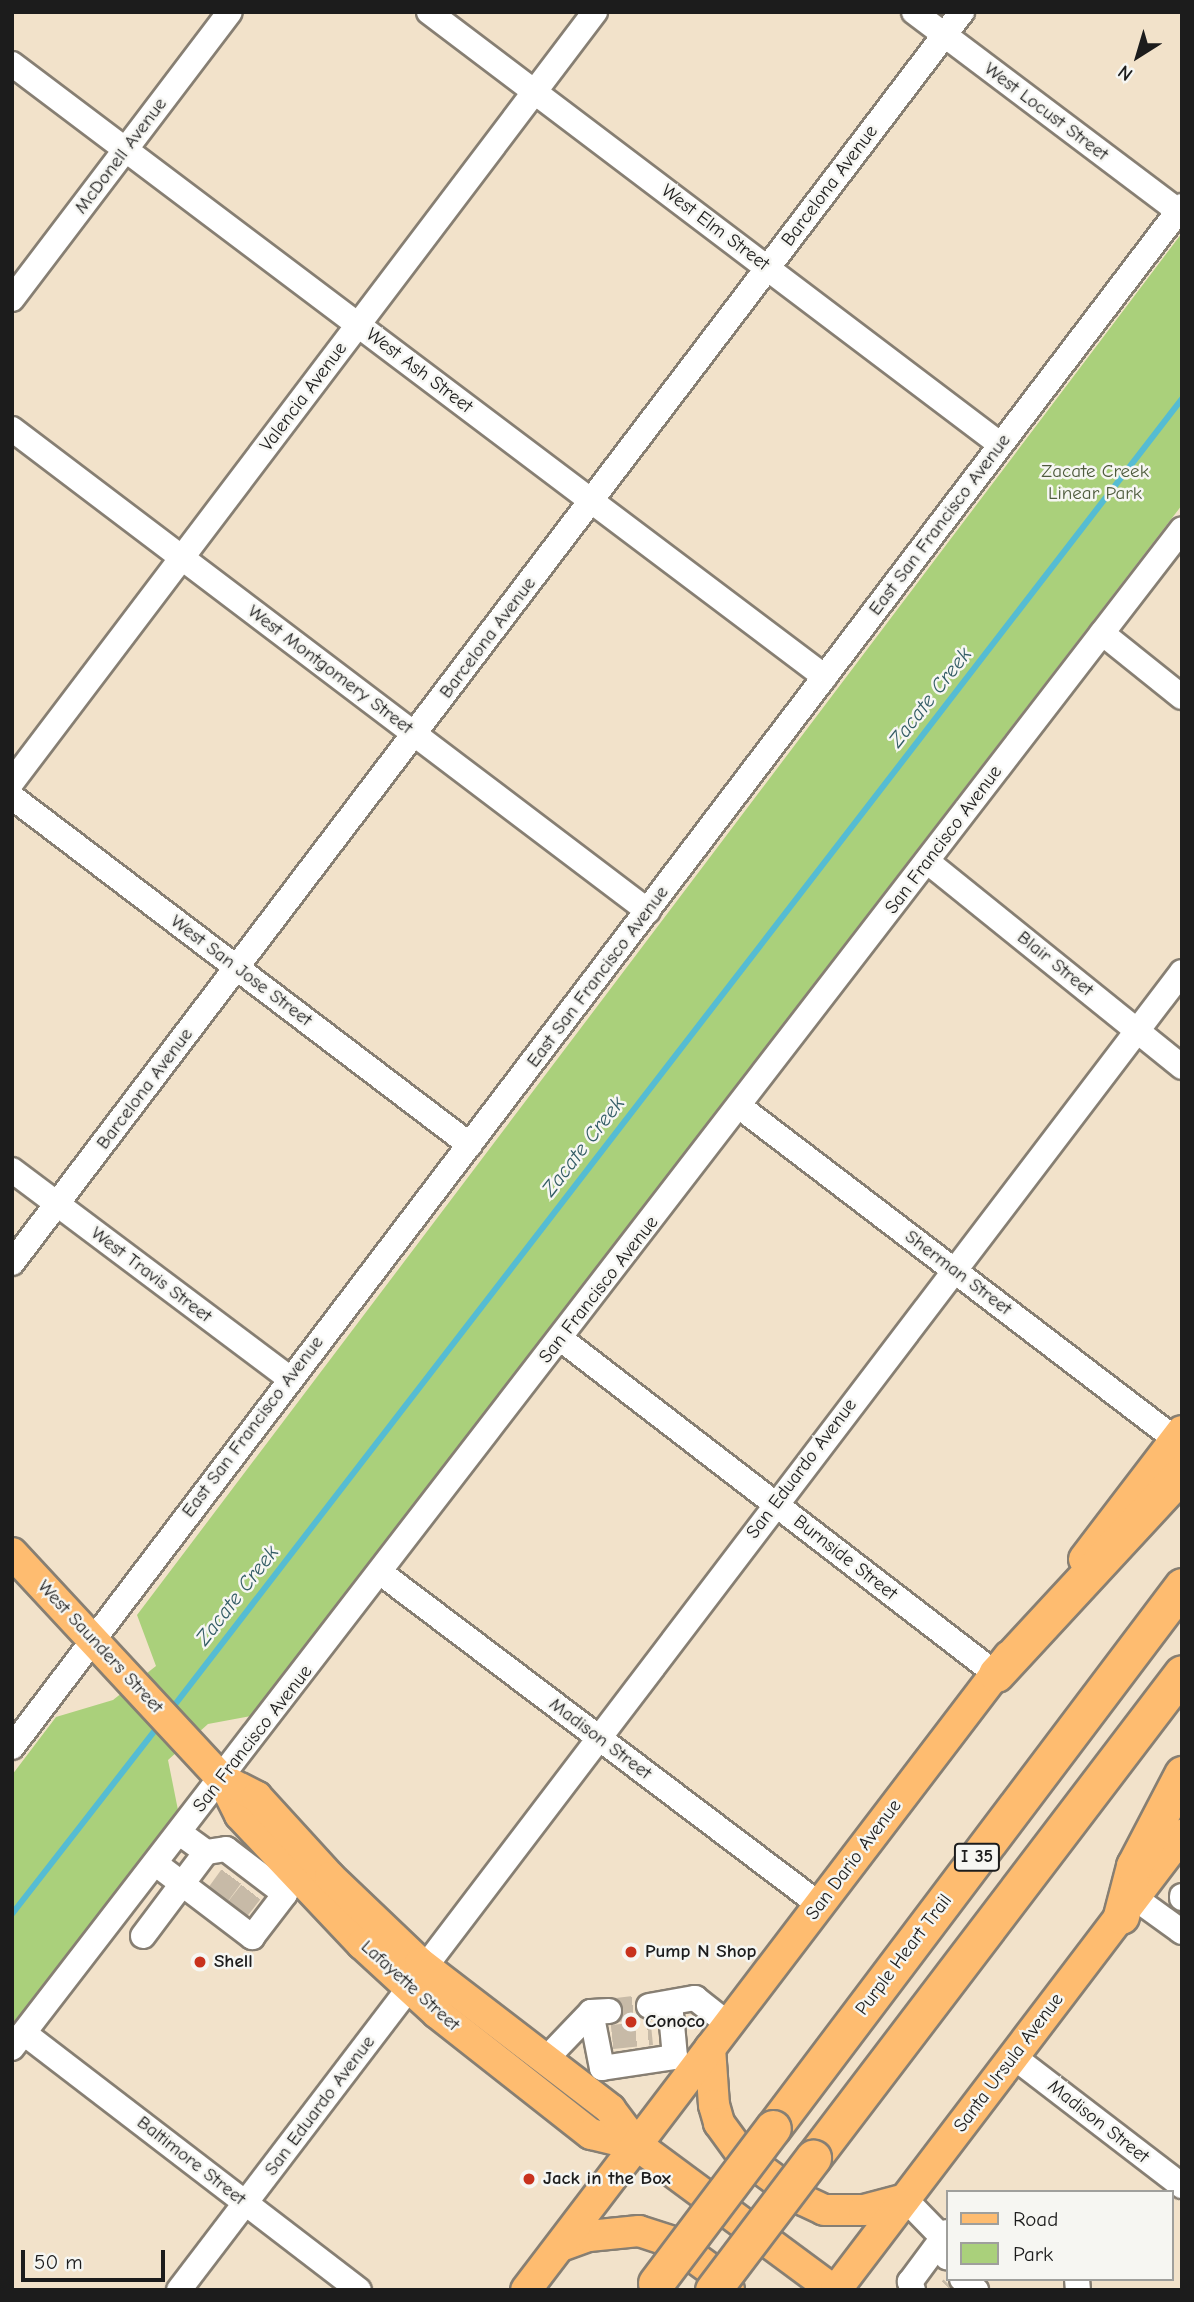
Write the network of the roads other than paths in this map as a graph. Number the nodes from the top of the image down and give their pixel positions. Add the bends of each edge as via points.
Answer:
1 (230, 12) edge
2 (429, 12) edge
3 (595, 12) edge
4 (914, 12) edge
5 (962, 12) edge
6 (945, 35) junction
7 (12, 64) edge
8 (535, 93) junction
9 (126, 149) junction
10 (1180, 209) edge
11 (768, 268) junction
12 (12, 299) edge
13 (359, 326) junction
14 (12, 429) edge
15 (1001, 445) junction
16 (592, 502) junction
17 (1182, 529) edge
18 (182, 558) junction
19 (1102, 634) junction
20 (825, 677) junction
21 (1182, 697) edge
22 (415, 735) junction
23 (12, 782) edge
24 (12, 797) edge
25 (928, 862) junction
26 (648, 911) junction
27 (237, 968) junction
28 (1182, 972) edge
29 (1137, 1030) junction
30 (1182, 1067) edge
31 (740, 1107) junction
32 (470, 1144) junction
33 (12, 1170) edge
34 (57, 1204) junction
35 (12, 1263) edge
36 (954, 1270) junction
37 (561, 1339) junction
38 (290, 1379) junction
39 (1180, 1448) edge
40 (775, 1504) junction
41 (12, 1553) edge
42 (381, 1573) junction
43 (1182, 1586) edge
44 (92, 1638) junction
45 (996, 1674) junction
46 (1182, 1674) edge
47 (600, 1738) junction
48 (188, 1742) joint
49 (12, 1747) edge
50 (1182, 1774) edge
51 (222, 1779) junction
52 (180, 1833) junction
53 (259, 1835) junction
54 (1182, 1835) edge
55 (206, 1853) junction
56 (156, 1864) junction
57 (239, 1865) junction
58 (183, 1884) junction
59 (291, 1886) junction
60 (820, 1905) junction
61 (1128, 1907) junction
62 (1182, 1932) edge
63 (143, 1936) dead end
64 (417, 1978) junction
65 (728, 2024) junction
66 (18, 2040) edge
67 (1014, 2057) junction
68 (693, 2058) junction
69 (545, 2060) junction
70 (593, 2078) junction
71 (637, 2145) junction
72 (1182, 2186) edge
73 (905, 2199) junction
74 (246, 2203) junction
75 (945, 2242) edge
76 (561, 2246) junction
77 (957, 2282) edge
78 (653, 2286) edge
79 (179, 2290) edge
80 (359, 2290) edge
81 (526, 2290) edge
82 (713, 2290) edge
83 (729, 2290) edge
84 (835, 2290) edge
85 (913, 2290) edge
86 (976, 2290) edge

1 - 9 street, McDonell Avenue
2 - 8 street, West Elm Street
3 - 8 street, Valencia Avenue
4 - 6 street, West Locust Street
5 - 6 street, Barcelona Avenue
6 - 10 street, West Locust Street
6 - 11 street, Barcelona Avenue
7 - 9 street, West Ash Street
8 - 11 street, West Elm Street
8 - 13 street, Valencia Avenue
9 - 12 street, McDonell Avenue
9 - 13 street, West Ash Street
10 - 15 street, East San Francisco Avenue
11 - 15 street, West Elm Street
11 - 16 street, Barcelona Avenue
13 - 16 street, West Ash Street
13 - 18 street, Valencia Avenue
14 - 18 street, West Montgomery Street
15 - 20 street, East San Francisco Avenue
16 - 20 street, West Ash Street
16 - 22 street, Barcelona Avenue
17 - 19 street, San Francisco Avenue
18 - 22 street, West Montgomery Street
18 - 23 street, Valencia Avenue
19 - 21 street
19 - 25 street, San Francisco Avenue
20 - 26 street, East San Francisco Avenue
22 - 26 street, West Montgomery Street
22 - 27 street, Barcelona Avenue
24 - 27 street, West San Jose Street
25 - 29 street, Blair Street
25 - 31 street, San Francisco Avenue
26 - 32 street, East San Francisco Avenue
27 - 32 street, West San Jose Street
27 - 34 street, Barcelona Avenue
28 - 29 street, San Eduardo Avenue
29 - 30 street, Blair Street
29 - 36 street, San Eduardo Avenue
31 - 36 street, Sherman Street
31 - 37 street, San Francisco Avenue
32 - 38 street, East San Francisco Avenue
33 - 34 street, West Travis Street
34 - 35 street, Barcelona Avenue
34 - 38 street, West Travis Street
36 - 39 street, Sherman Street
36 - 40 street, San Eduardo Avenue
37 - 40 street, Burnside Street
37 - 42 street, San Francisco Avenue
38 - 44 street, East San Francisco Avenue
39 - 45 highway
40 - 45 street, Burnside Street
40 - 47 street, San Eduardo Avenue
41 - 44 main road, West Saunders Street
42 - 47 street, Madison Street
42 - 51 street, San Francisco Avenue
43 - 78 highway, Purple Heart Trail / I 35, bridge
44 - 48 main road, West Saunders Street
44 - 49 street, East San Francisco Avenue
45 - 60 main road, San Dario Avenue
46 - 82 highway, I 35, bridge
47 - 60 street, Madison Street
47 - 64 street, San Eduardo Avenue
48 - 51 main road, Lafayette Street
50 - 61 highway via 1134,1866
51 - 52 street, San Francisco Avenue
51 - 53 main road, Lafayette Street via 240,1815
51 - 64 main road, Lafayette Street via 257,1797
52 - 55 street
52 - 56 street, San Francisco Avenue
53 - 57 street
53 - 59 main road, Lafayette Street
54 - 61 main road, Santa Ursula Avenue
55 - 57 street via 226,1849
55 - 58 street
56 - 58 street
56 - 66 street, San Francisco Avenue
57 - 59 street via 259,1881
58 - 59 street via 223,1909 252,1937
58 - 63 street
59 - 64 main road, Lafayette Street
60 - 65 main road, San Dario Avenue
61 - 62 street
61 - 67 main road, Santa Ursula Avenue
64 - 69 main road, Lafayette Street
64 - 71 main road, Lafayette Street via 591,2134
64 - 74 street, San Eduardo Avenue
65 - 68 main road, San Dario Avenue
65 - 68 street via 695,1998 659,2005 662,2031
66 - 74 street, Baltimore Street
67 - 72 street, Madison Street
67 - 73 main road, Santa Ursula Avenue
68 - 70 street
68 - 71 main road, San Dario Avenue
68 - 73 main road via 719,2123 743,2156 803,2200 824,2210 863,2210
69 - 70 main road, Lafayette Street
69 - 70 street via 600,2012 604,2039
70 - 71 main road, Lafayette Street
71 - 76 main road, San Dario Avenue
71 - 84 main road, Lafayette Street
73 - 75 street
73 - 84 main road, Santa Ursula Avenue
74 - 79 street, San Eduardo Avenue
74 - 80 street, Baltimore Street
75 - 85 street via 910,2282
76 - 81 main road, San Dario Avenue
76 - 83 main road via 589,2236 639,2231 673,2242 717,2274
77 - 86 street

